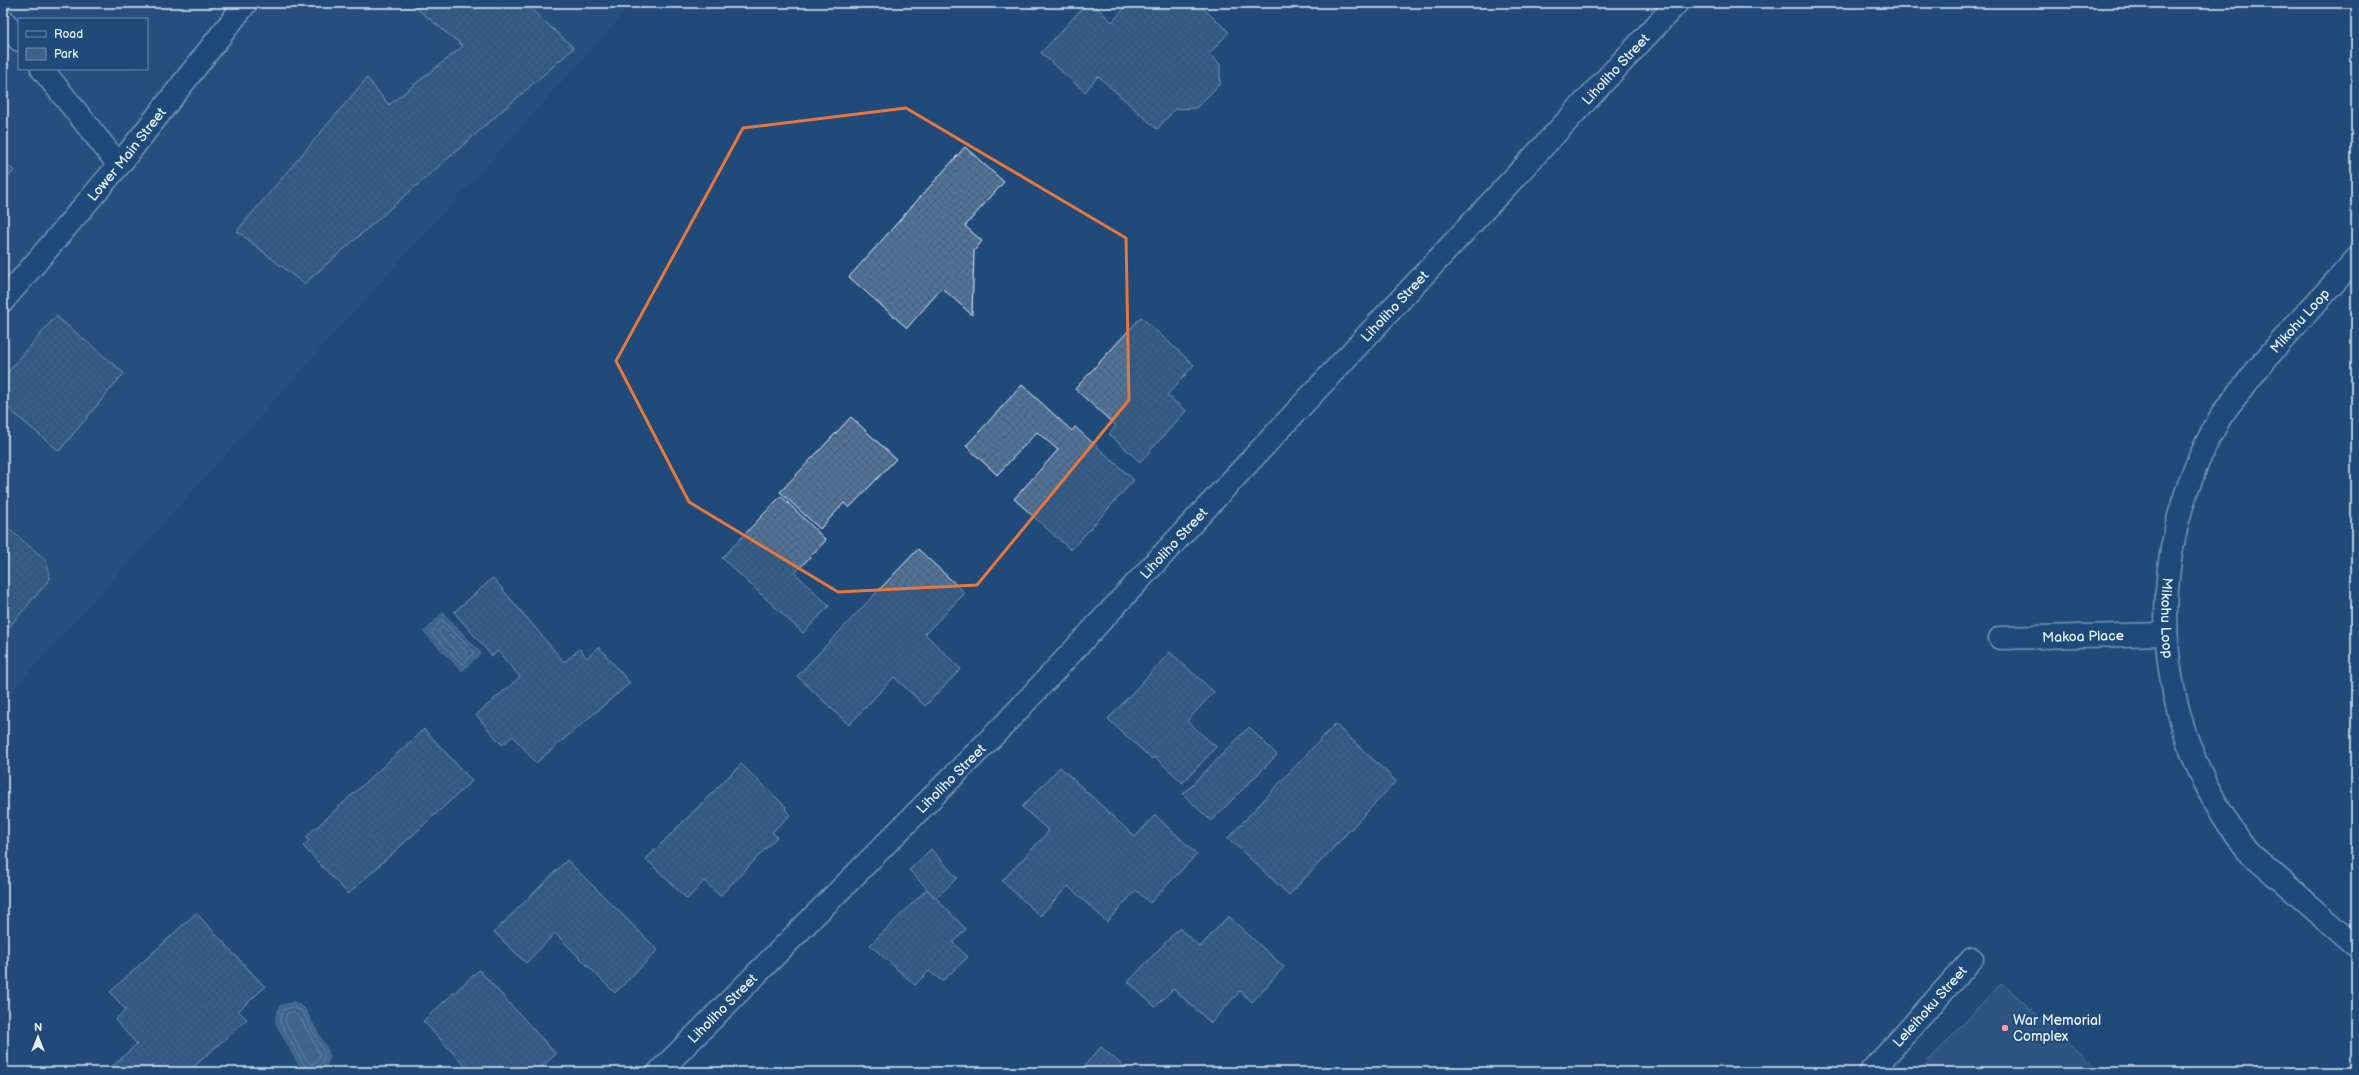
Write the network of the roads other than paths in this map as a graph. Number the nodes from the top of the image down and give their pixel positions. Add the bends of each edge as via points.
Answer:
1 (246, 3) edge
2 (1677, 3) edge
3 (3, 20) edge
4 (18, 39) edge
5 (43, 70) edge
6 (119, 165) junction
7 (2356, 259) edge
8 (3, 301) edge
9 (2166, 634) junction
10 (2000, 638) dead end
11 (2356, 946) edge
12 (1972, 959) dead end
13 (659, 1072) edge
14 (1871, 1072) edge

1 - 6 street, Lower Main Street
2 - 13 street, Liholiho Street via 1004,725
3 - 4 street
5 - 6 street
6 - 8 street, Lower Main Street
7 - 9 street, Mikohu Loop via 2260,365 2221,417 2192,476 2173,538 2165,603
9 - 10 street, Makoa Place
9 - 11 street, Mikohu Loop via 2168,668 2183,732 2209,792 2244,847
12 - 14 street, Leleihoku Street

